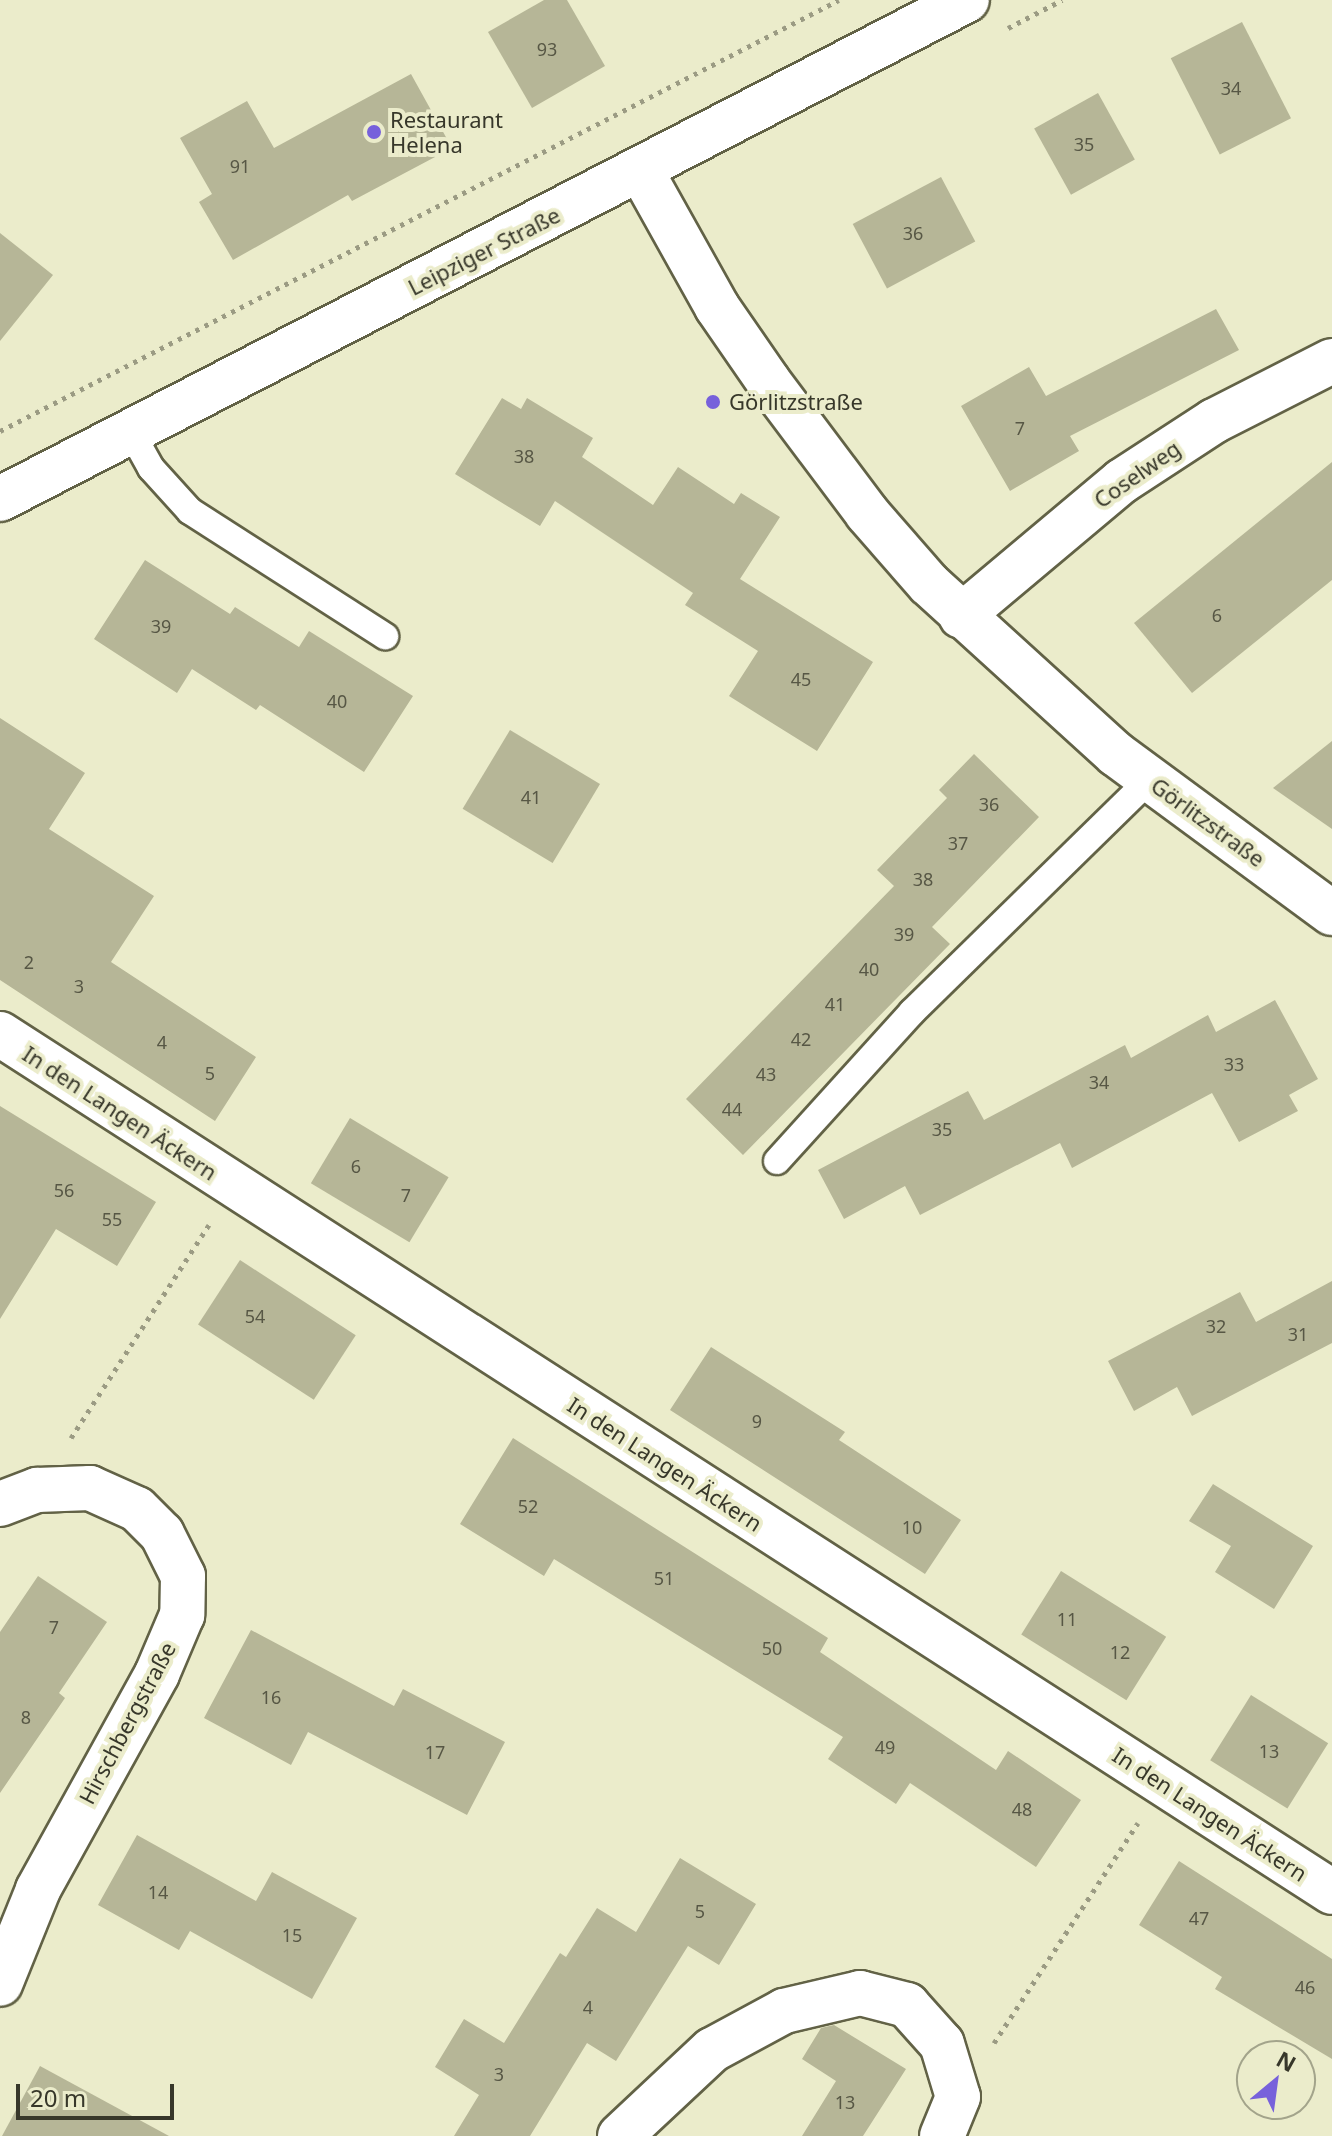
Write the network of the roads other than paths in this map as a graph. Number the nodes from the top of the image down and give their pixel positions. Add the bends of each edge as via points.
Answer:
1 (967, 0) edge
2 (640, 169) junction
3 (1332, 361) edge
4 (131, 432) junction
5 (0, 499) edge
6 (961, 616) junction
7 (385, 636) dead end
8 (1150, 779) junction
9 (1332, 913) edge
10 (0, 1034) edge
11 (777, 1161) dead end
12 (19, 1497) edge
13 (1332, 1892) edge
14 (0, 1984) edge
15 (950, 2116) edge
16 (620, 2136) edge

1 - 2 street, Leipziger Straße
2 - 4 street, Leipziger Straße
2 - 6 street, Görlitzstraße via 717,307 768,381 867,513
3 - 6 street, Coselweg via 1214,421 1122,481
4 - 5 street, Leipziger Straße
4 - 7 lane via 151,468 190,511
6 - 8 street, Görlitzstraße
8 - 9 street, Görlitzstraße
8 - 11 lane via 912,1012
10 - 13 street, In den Langen Äckern
12 - 14 street, Hirschbergstraße via 90,1488 137,1509 162,1534 183,1576 182,1615 157,1674 38,1890
15 - 16 street via 942,2044 907,2005 860,1993 784,2011 712,2050

